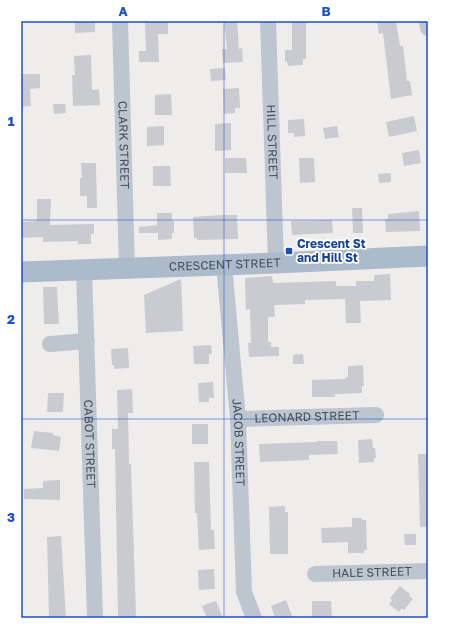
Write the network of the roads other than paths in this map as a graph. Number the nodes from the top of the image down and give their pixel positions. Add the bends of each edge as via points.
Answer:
1 (120, 21) edge
2 (268, 21) edge
3 (427, 21) edge
4 (428, 28) edge
5 (428, 256) edge
6 (276, 263) junction
7 (224, 265) junction
8 (127, 268) junction
9 (84, 270) junction
10 (21, 272) edge
11 (86, 341) junction
12 (50, 344) dead end
13 (376, 415) dead end
14 (238, 419) junction
15 (428, 571) edge
16 (315, 574) dead end
17 (95, 618) edge
18 (254, 618) edge

1 - 8 street, CLARK STREET
2 - 6 street, HILL STREET
3 - 4 street
5 - 6 main road, CRESCENT STREET
6 - 7 main road, CRESCENT STREET
7 - 8 main road, CRESCENT STREET
7 - 14 street, JACOB STREET
8 - 9 main road, CRESCENT STREET
9 - 10 main road, CRESCENT STREET
9 - 11 street, CABOT STREET
11 - 12 street
11 - 17 street, CABOT STREET
13 - 14 street, LEONARD STREET
14 - 18 street, JACOB STREET via 244,592
15 - 16 street, HALE STREET

